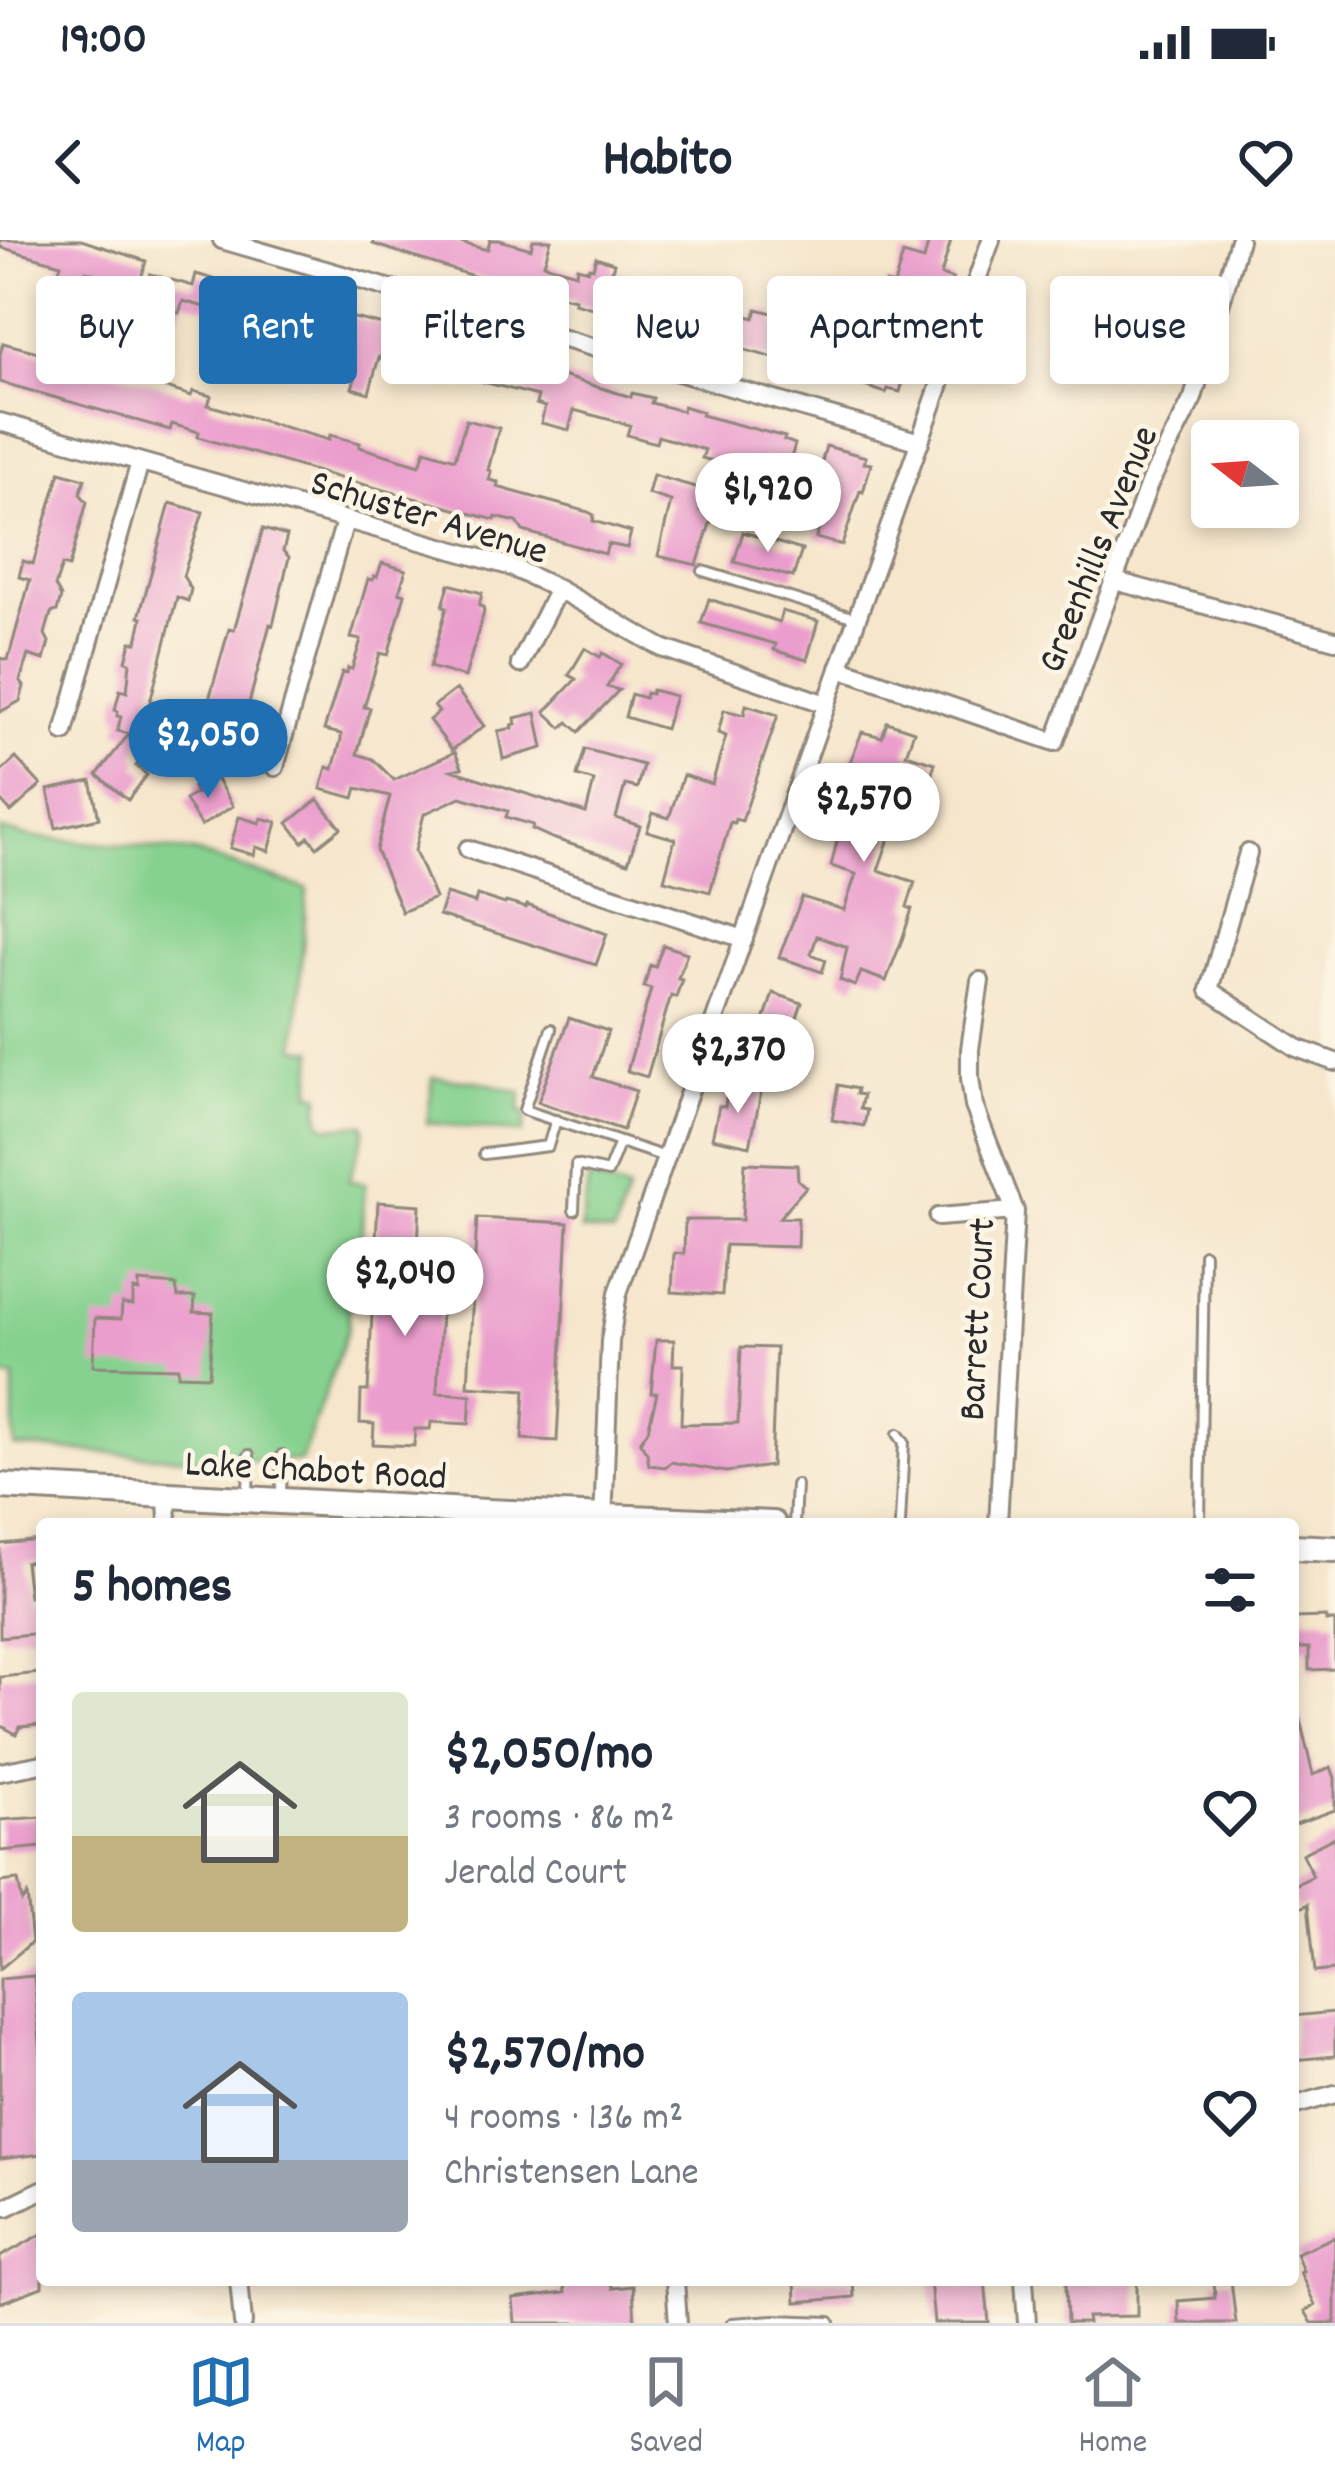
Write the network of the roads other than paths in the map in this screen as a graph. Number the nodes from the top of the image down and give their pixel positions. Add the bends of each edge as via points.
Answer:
1 (222, 240) edge
2 (991, 240) edge
3 (1239, 240) edge
4 (0, 422) edge
5 (920, 442) junction
6 (140, 462) junction
7 (345, 521) junction
8 (703, 572) dead end
9 (1115, 581) junction
10 (559, 590) junction
11 (856, 619) junction
12 (1335, 640) edge
13 (520, 664) dead end
14 (839, 668) junction
15 (826, 704) junction
16 (64, 732) dead end
17 (274, 767) dead end
18 (468, 850) dead end
19 (1248, 853) dead end
20 (744, 939) junction
21 (980, 981) dead end
22 (551, 1029) dead end
23 (1335, 1062) edge
24 (556, 1120) junction
25 (620, 1142) junction
26 (484, 1154) dead end
27 (666, 1157) junction
28 (574, 1210) dead end
29 (1015, 1211) junction
30 (938, 1217) dead end
31 (1204, 1254) dead end
32 (898, 1434) dead end
33 (249, 1454) dead end
34 (282, 1455) dead end
35 (796, 1485) dead end
36 (0, 1486) edge
37 (167, 1496) junction
38 (248, 1499) junction
39 (281, 1501) junction
40 (398, 1516) edge
41 (168, 1518) edge
42 (480, 1518) edge
43 (603, 1518) edge
44 (794, 1518) edge
45 (901, 1518) edge
46 (998, 1518) edge
47 (1200, 1518) edge
48 (1299, 1547) edge
49 (1335, 1550) edge
50 (36, 1765) edge
51 (0, 1772) edge
52 (1335, 2094) edge
53 (1299, 2104) edge
54 (36, 2193) edge
55 (0, 2207) edge
56 (240, 2286) edge
57 (675, 2286) edge
58 (1024, 2286) edge
59 (830, 2321) edge
60 (243, 2323) edge
61 (678, 2323) edge
62 (732, 2323) edge
63 (1027, 2323) edge

1 - 5 street
2 - 5 street
3 - 9 street, Greenhills Avenue via 1193,398 1149,484
4 - 6 street, Schuster Avenue
5 - 11 street
6 - 7 street, Schuster Avenue
6 - 16 street
7 - 10 street, Schuster Avenue via 509,566
7 - 17 street
8 - 11 lane
9 - 12 street
9 - 14 street, Greenhills Avenue via 1055,742
10 - 13 street
10 - 15 street, Schuster Avenue via 662,648
11 - 14 street
14 - 15 street
15 - 20 street
18 - 20 street
19 - 23 street via 1209,990 1297,1048
20 - 27 street
21 - 29 street, Barrett Court via 970,1049 974,1106
22 - 24 lane via 524,1110
24 - 25 lane
24 - 26 lane via 548,1146
25 - 27 lane
25 - 28 lane via 608,1172 576,1165
27 - 43 street via 618,1293
29 - 30 street
29 - 46 street, Barrett Court
31 - 47 lane
32 - 45 lane
33 - 38 lane
34 - 39 lane
35 - 44 lane
36 - 37 main road, Lake Chabot Road
37 - 38 main road, Lake Chabot Road
37 - 41 street
38 - 39 main road, Lake Chabot Road
39 - 40 main road, Lake Chabot Road
40 - 42 main road, Lake Chabot Road
48 - 49 main road
50 - 51 street
52 - 53 street
54 - 55 street
56 - 60 street
57 - 61 street
58 - 63 street
59 - 62 lane

